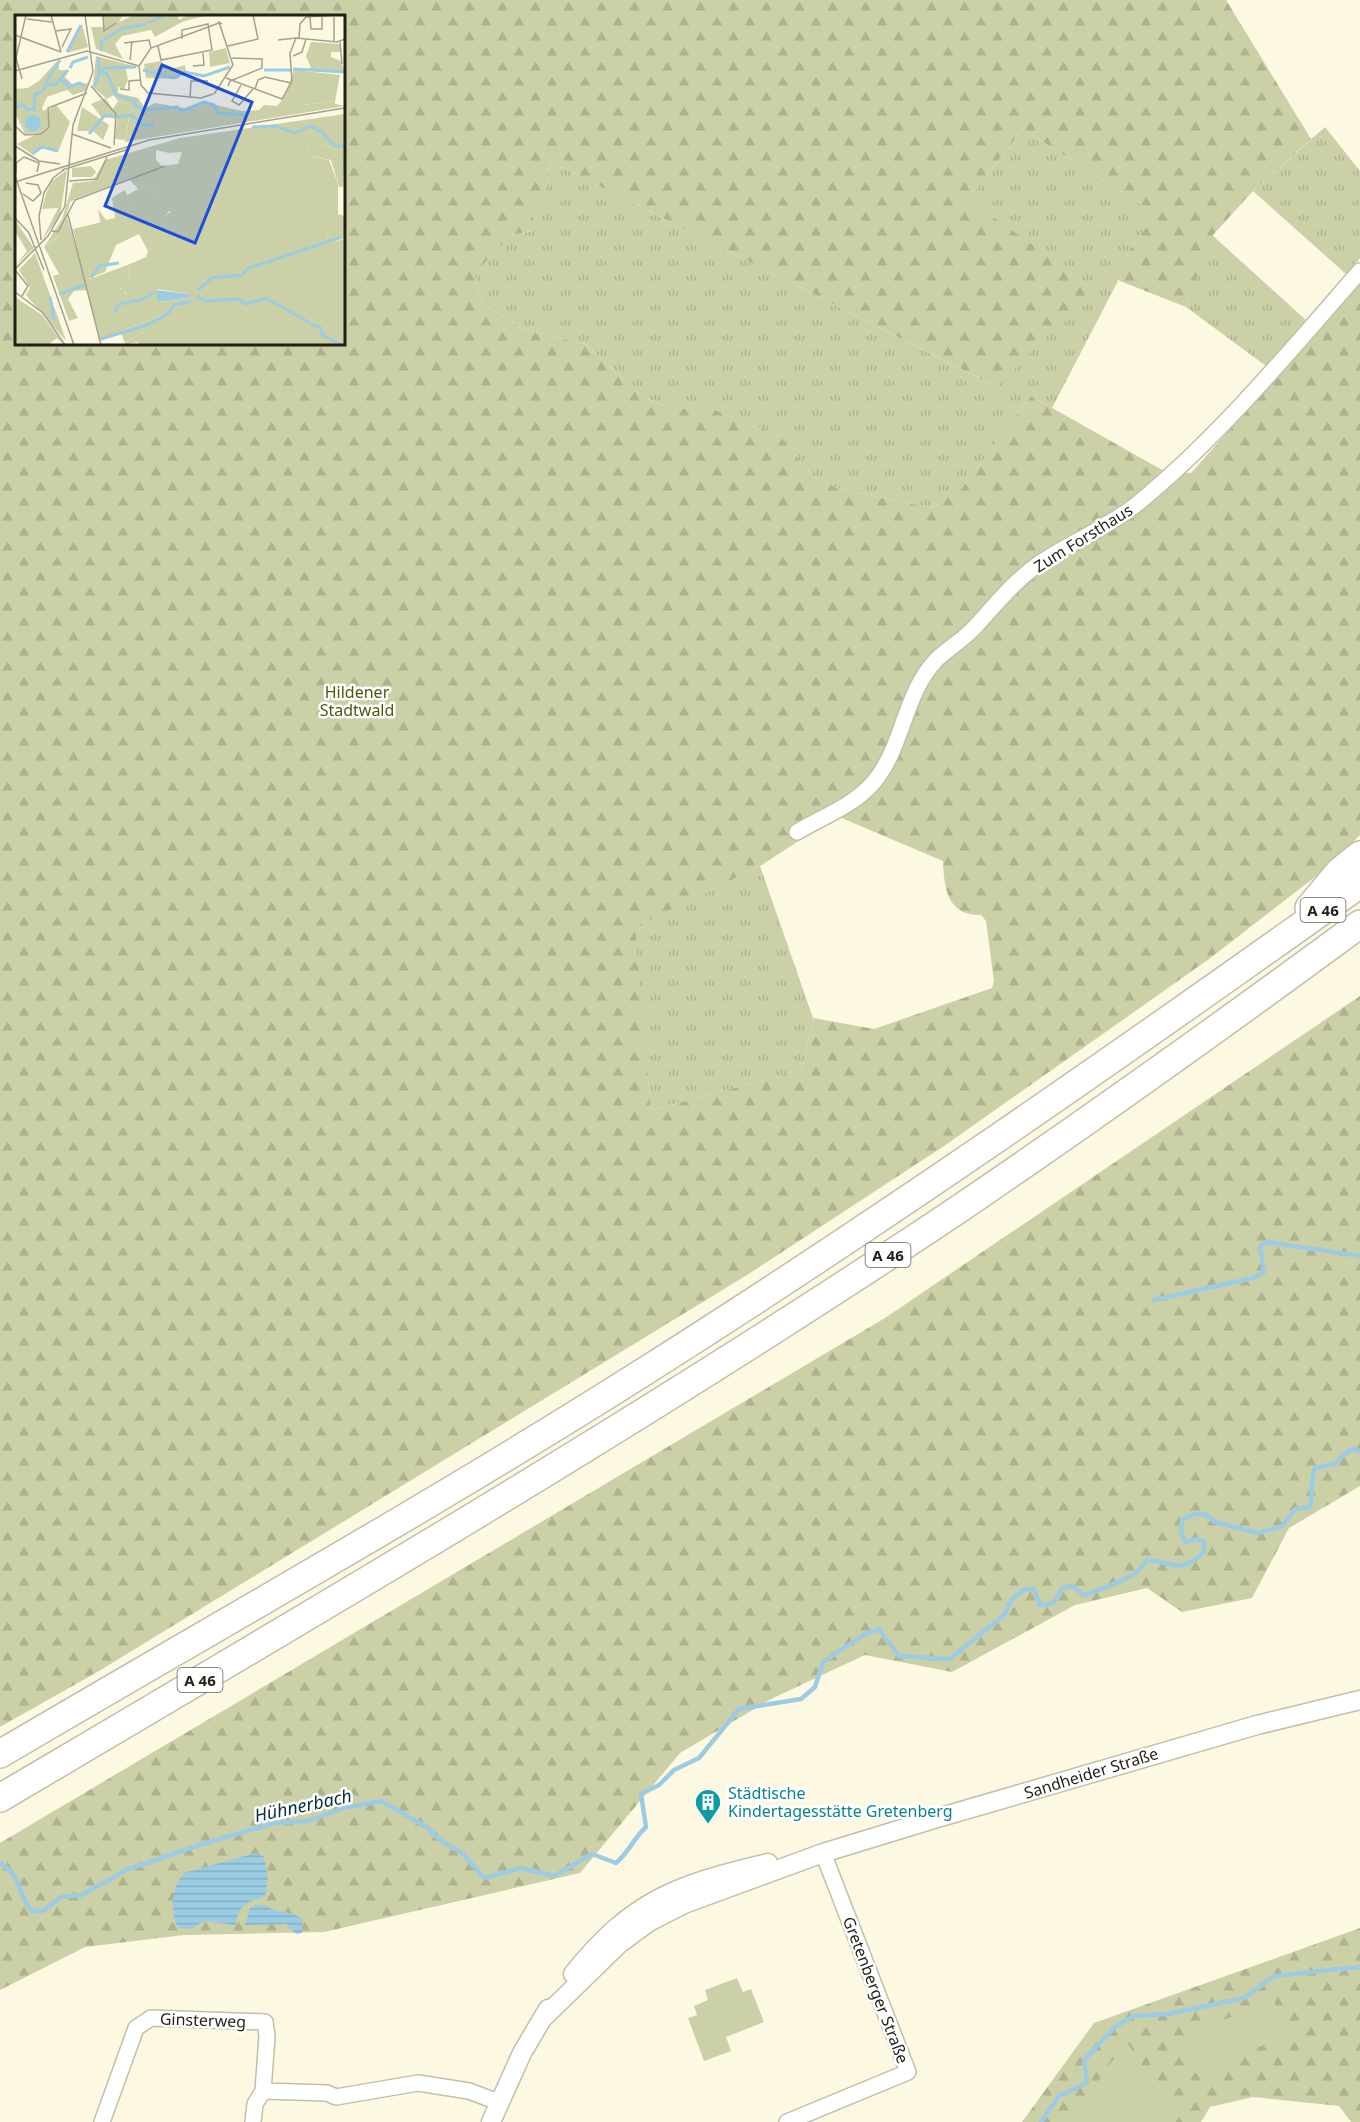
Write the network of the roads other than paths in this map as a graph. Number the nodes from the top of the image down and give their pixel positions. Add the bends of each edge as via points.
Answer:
1 (1360, 272) edge
2 (797, 832) dead end
3 (1360, 855) edge
4 (1360, 884) edge
5 (1360, 924) edge
6 (1286, 937) junction
7 (1360, 1700) edge
8 (0, 1754) edge
9 (0, 1798) edge
10 (823, 1853) junction
11 (264, 2091) junction
12 (498, 2102) junction
13 (102, 2122) edge
14 (253, 2122) edge
15 (491, 2122) edge
16 (787, 2122) edge

1 - 2 street, Zum Forsthaus via 1182,465 1134,506 1039,563 1006,591 922,677 886,766 873,783 856,800
3 - 6 highway via 1340,871
4 - 6 highway, A 46
5 - 9 highway, A 46 via 1132,1089 781,1324 400,1562
6 - 8 highway, A 46 via 934,1182 649,1368 381,1531
7 - 10 street, Sandheider Straße via 1168,1750
10 - 12 street, Sandheider Straße via 697,1881 640,1909 590,1953 556,1994
10 - 16 street, Gretenberger Straße via 908,2072
11 - 12 street via 327,2093 336,2097 418,2083 469,2091
11 - 13 street, Ginsterweg via 265,2022 151,2018 136,2028
11 - 14 street via 255,2104
12 - 15 street, Sandheider Straße

